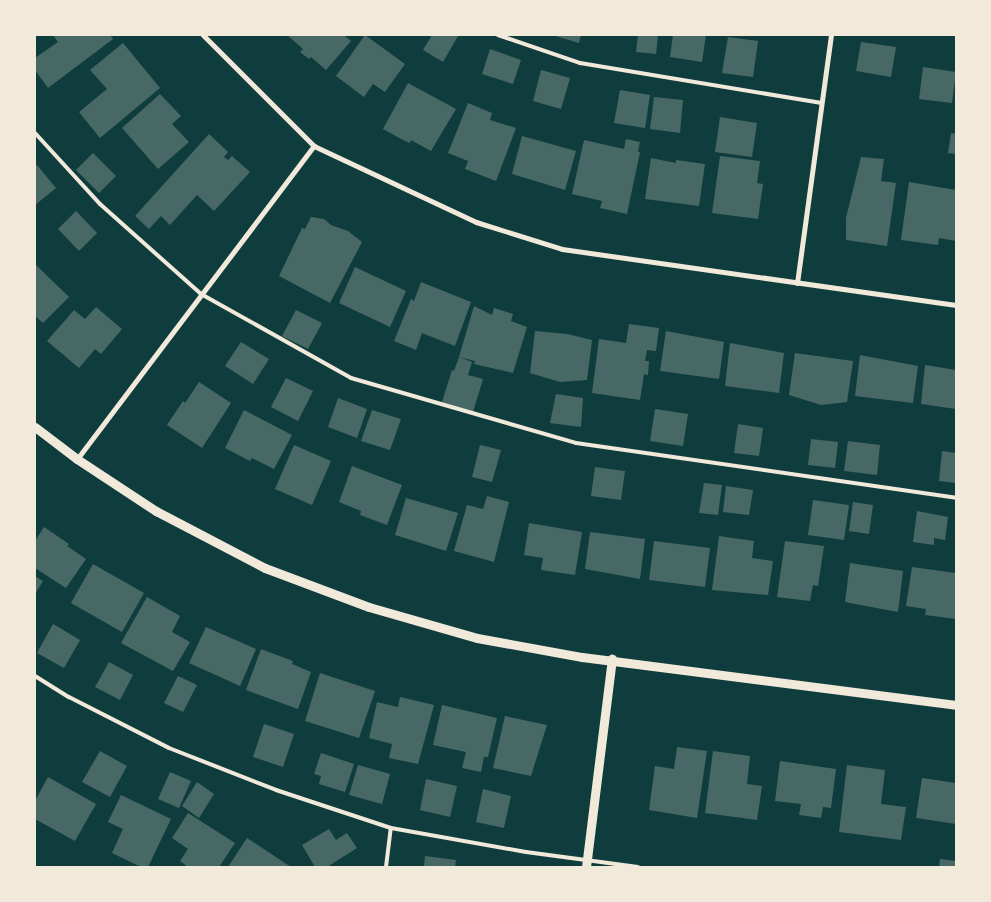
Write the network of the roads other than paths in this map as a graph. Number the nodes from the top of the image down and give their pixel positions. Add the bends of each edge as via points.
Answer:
1 (203, 35) edge
2 (498, 35) edge
3 (831, 35) edge
4 (822, 103) junction
5 (35, 132) edge
6 (314, 146) junction
7 (797, 283) junction
8 (201, 294) junction
9 (956, 305) edge
10 (35, 427) edge
11 (77, 459) junction
12 (956, 498) edge
13 (612, 659) junction
14 (35, 676) edge
15 (956, 706) edge
16 (391, 828) junction
17 (586, 863) edge
18 (386, 867) edge
19 (638, 867) edge

1 - 6 street
2 - 4 lane via 580,63
3 - 4 street
4 - 7 street
5 - 8 lane via 100,204
6 - 7 street via 476,222 562,249
6 - 8 street
7 - 9 street
8 - 11 street
8 - 12 lane via 351,378 576,443
10 - 11 street
11 - 13 street via 156,511 265,568 369,607 477,638 582,657
13 - 15 street
13 - 17 street
14 - 16 lane via 169,748 276,790
16 - 17 lane
16 - 18 lane
17 - 19 lane

